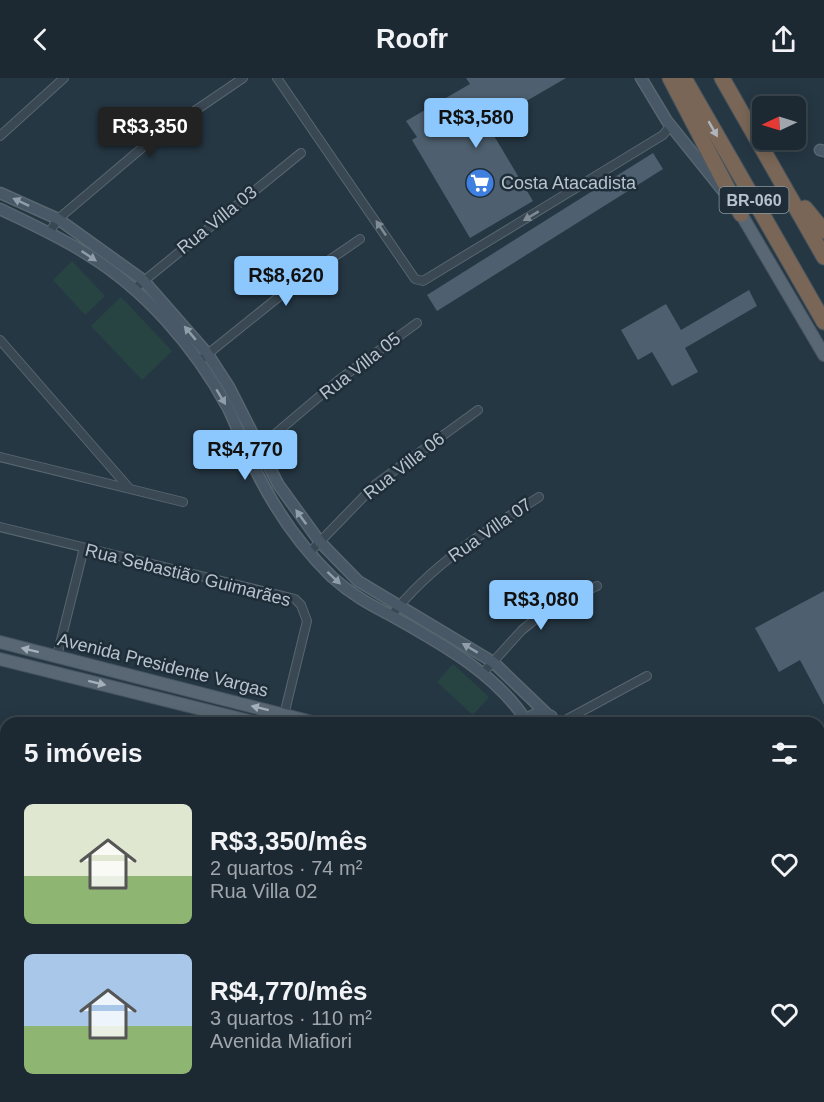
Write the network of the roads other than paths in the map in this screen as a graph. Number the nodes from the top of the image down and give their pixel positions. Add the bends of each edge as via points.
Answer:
1 (64, 78) edge
2 (243, 78) edge
3 (277, 78) edge
4 (641, 78) edge
5 (670, 78) edge
6 (684, 78) edge
7 (726, 84) edge
8 (752, 118) edge
9 (669, 123) junction
10 (0, 136) edge
11 (771, 150) edge
12 (301, 153) dead end
13 (0, 193) edge
14 (0, 209) edge
15 (741, 214) junction
16 (58, 219) junction
17 (824, 231) edge
18 (50, 233) junction
19 (360, 238) dead end
20 (824, 257) edge
21 (143, 280) junction
22 (134, 290) junction
23 (824, 322) edge
24 (417, 323) dead end
25 (0, 340) edge
26 (824, 355) edge
27 (203, 357) junction
28 (478, 410) dead end
29 (260, 447) junction
30 (249, 456) junction
31 (0, 457) edge
32 (129, 488) junction
33 (539, 496) dead end
34 (183, 502) dead end
35 (0, 527) edge
36 (320, 542) junction
37 (84, 548) junction
38 (309, 553) junction
39 (597, 586) dead end
40 (395, 611) junction
41 (0, 642) edge
42 (57, 657) junction
43 (0, 658) edge
44 (493, 662) junction
45 (482, 674) junction
46 (647, 676) dead end
47 (546, 713) junction
48 (284, 715) junction
49 (233, 717) edge
50 (292, 717) edge
51 (523, 717) edge
52 (530, 717) edge
53 (550, 717) edge
54 (571, 717) edge

1 - 10 street
2 - 16 street via 149,142
9 -> 3 street via 663,135 423,281 415,279
4 - 9 street
5 - 15 highway
6 -> 23 highway, BR-060
7 - 8 highway
7 - 20 highway, BR-060
9 - 15 street
11 - 17 highway via 792,189
12 - 21 street, Rua Villa 03
16 -> 13 street
14 - 18 street
15 - 26 main road
16 - 18 street
16 - 21 street
18 -> 22 street via 87,254
19 - 27 street
21 - 22 street, Rua Villa 03
27 -> 21 street
22 - 27 street
24 - 29 street, Rua Villa 05 via 340,379
25 - 32 street
27 - 29 street via 229,387
27 -> 30 street
28 - 36 street, Rua Villa 06 via 376,484
29 - 30 street, Rua Villa 05
36 -> 29 street via 278,484
30 - 38 street via 280,515
31 - 32 street
32 - 34 street
33 - 40 street, Rua Villa 07 via 471,540
35 - 37 street, Rua Sebastião Guimarães
36 - 38 street, Rua Villa 06
36 - 40 street
37 - 42 street
37 - 48 street, Rua Sebastião Guimarães via 295,599 307,621
38 -> 40 street via 360,601
39 - 44 street via 549,608
44 -> 40 street
40 - 45 street
42 -> 41 main road, Avenida Presidente Vargas
48 -> 42 main road, Avenida Presidente Vargas
43 -> 49 main road, Avenida Presidente Vargas
44 - 45 street
44 - 47 street
45 - 51 street via 516,704
46 - 54 street
47 - 52 street
47 - 53 street
48 - 50 main road, Avenida Presidente Vargas

